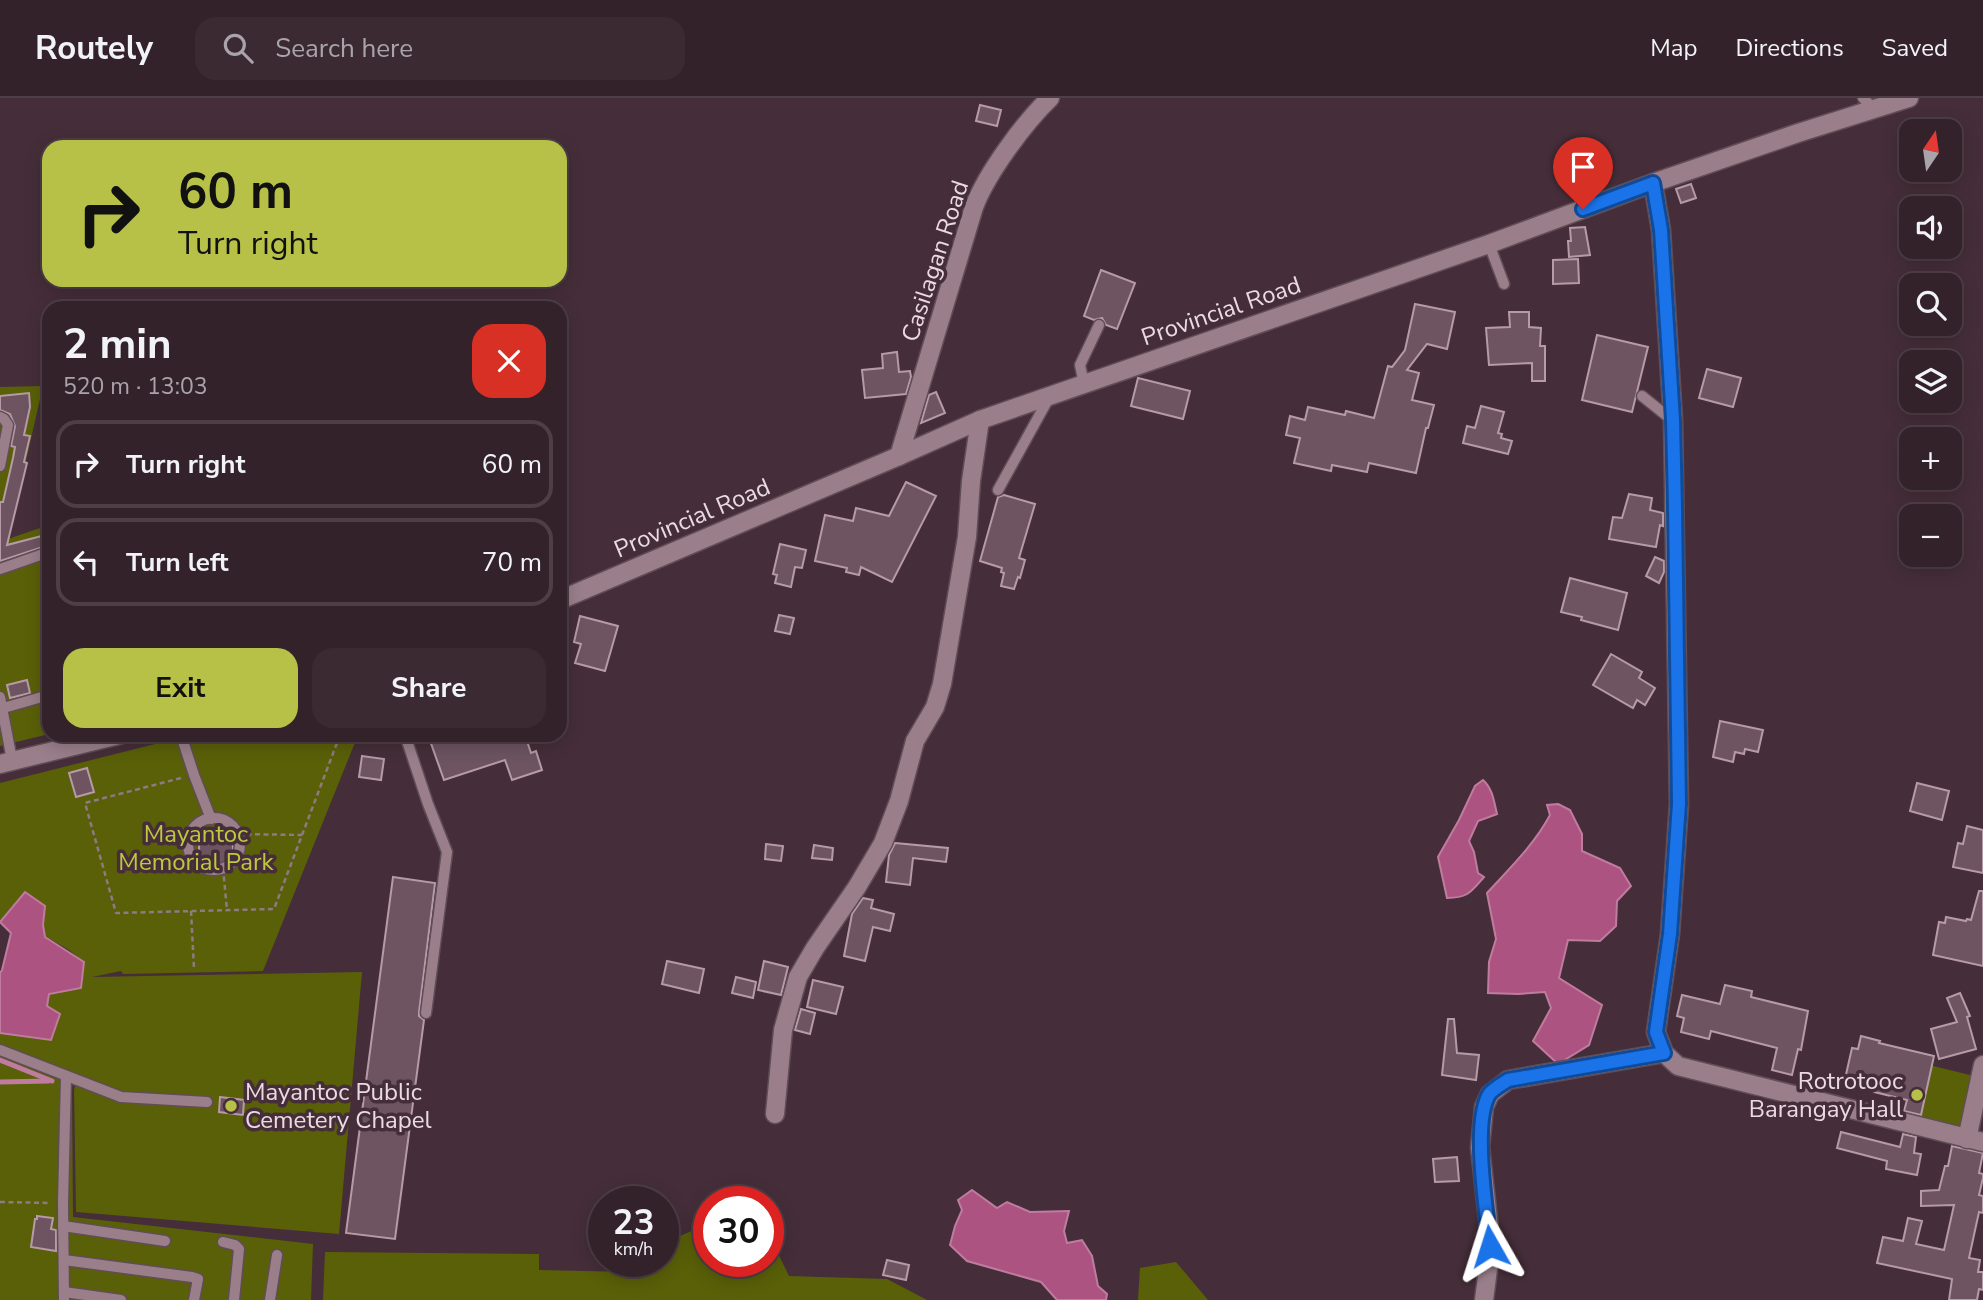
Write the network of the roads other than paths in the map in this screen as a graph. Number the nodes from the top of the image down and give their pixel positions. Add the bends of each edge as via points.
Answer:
1 (1050, 98) edge
2 (1909, 98) edge
3 (1869, 104) edge
4 (1653, 183) junction
5 (1489, 244) junction
6 (1504, 284) dead end
7 (1099, 325) dead end
8 (1084, 384) junction
9 (1050, 396) junction
10 (1642, 396) dead end
11 (0, 418) edge
12 (980, 420) junction
13 (1673, 420) junction
14 (899, 456) junction
15 (0, 466) edge
16 (998, 490) dead end
17 (42, 554) edge
18 (0, 569) edge
19 (567, 597) edge
20 (0, 697) edge
21 (42, 697) edge
22 (1, 709) edge
23 (90, 742) edge
24 (183, 742) edge
25 (407, 742) edge
26 (6, 762) edge
27 (211, 819) junction
28 (426, 1013) dead end
29 (0, 1050) edge
30 (1664, 1053) junction
31 (1983, 1065) edge
32 (66, 1076) junction
33 (207, 1102) dead end
34 (775, 1114) dead end
35 (1975, 1140) edge
36 (63, 1226) junction
37 (165, 1241) dead end
38 (223, 1242) dead end
39 (277, 1255) dead end
40 (64, 1260) junction
41 (64, 1296) edge
42 (121, 1300) edge
43 (194, 1300) edge
44 (234, 1300) edge
45 (270, 1300) edge
46 (1484, 1300) edge

1 - 14 street, Casilagan Road via 1033,114 981,187
2 - 3 street, Provincial Road
3 - 4 street, Provincial Road
4 - 5 street, Provincial Road
4 - 13 street via 1661,230
5 - 6 lane
5 - 8 street, Provincial Road
7 - 8 lane via 1080,365
8 - 9 street, Provincial Road
9 - 12 street, Provincial Road
9 - 16 lane
10 - 13 lane
11 - 15 lane via 8,425
12 - 14 street, Provincial Road
12 - 34 street via 967,537 942,684 935,707 915,741 883,843 798,977 783,1030
13 - 30 street via 1679,804 1670,934 1656,1032
14 - 19 street, Provincial Road
17 - 18 lane
20 - 22 lane
21 - 22 lane
22 - 26 lane
23 - 26 street
24 - 27 lane
25 - 28 lane via 447,852
27 - 27 lane via 196,826 189,850 198,864 214,870 231,864 240,842 228,822
29 - 32 lane
30 - 35 street via 1678,1066
30 - 46 street via 1508,1080 1490,1094 1480,1147 1490,1246
31 - 35 street
32 - 33 lane via 121,1097
32 - 36 lane
36 - 37 lane
36 - 40 lane
38 - 44 lane via 239,1249
39 - 45 lane
40 - 41 lane
40 - 43 lane via 198,1279
41 - 42 lane

